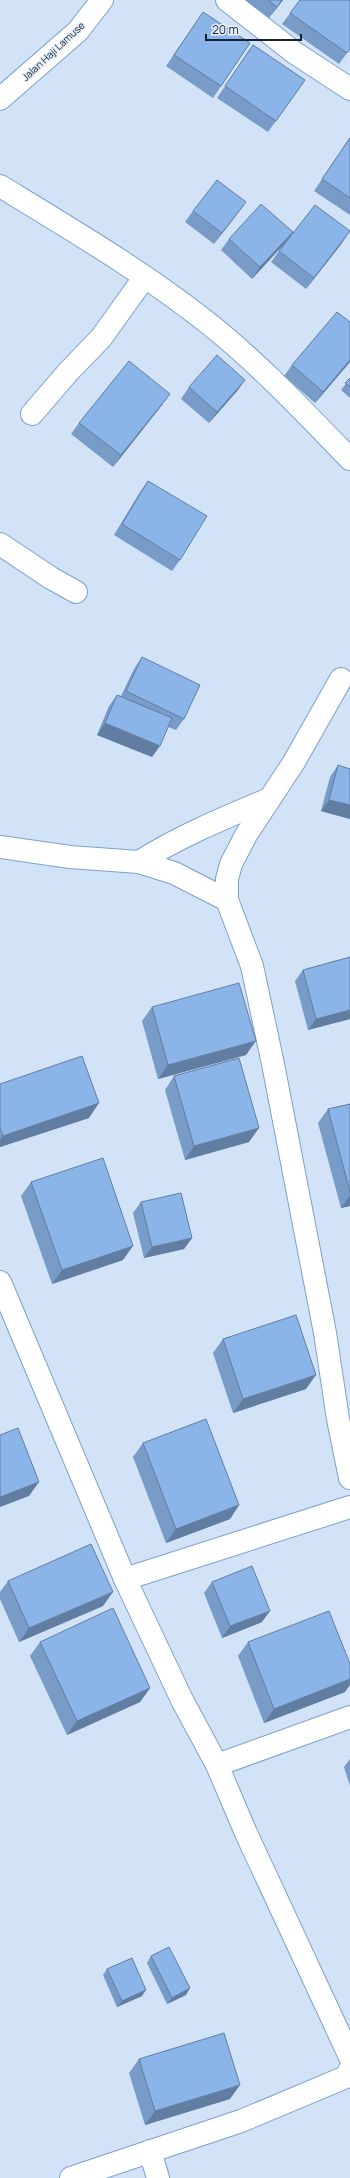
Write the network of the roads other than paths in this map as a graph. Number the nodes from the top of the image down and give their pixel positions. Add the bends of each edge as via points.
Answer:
1 (102, 0) edge
2 (227, 0) edge
3 (350, 89) edge
4 (0, 99) edge
5 (0, 186) edge
6 (144, 278) junction
7 (32, 414) dead end
8 (350, 459) edge
9 (0, 544) edge
10 (76, 592) dead end
11 (341, 679) dead end
12 (269, 800) junction
13 (0, 847) edge
14 (139, 862) junction
15 (227, 900) junction
16 (0, 1282) edge
17 (350, 1478) edge
18 (350, 1507) edge
19 (125, 1579) junction
20 (350, 1717) edge
21 (217, 1765) junction
22 (350, 2057) edge
23 (350, 2069) edge
24 (150, 2151) junction
25 (71, 2178) edge
26 (158, 2178) edge

1 - 4 street, Jalan Haji Lamuse via 78,31
2 - 3 street via 295,53
5 - 6 street
6 - 7 street via 100,338
6 - 8 street via 220,332 284,391
9 - 10 street
11 - 12 street via 294,762
12 - 14 street via 189,833
12 - 15 street via 231,864 227,879
13 - 14 street via 70,857
14 - 15 street via 174,873
15 - 17 street via 252,966 274,1064
16 - 19 street
18 - 19 street
19 - 21 street via 182,1700
20 - 21 street
21 - 22 street
23 - 24 street via 346,2078 241,2121
24 - 25 street
24 - 26 street

